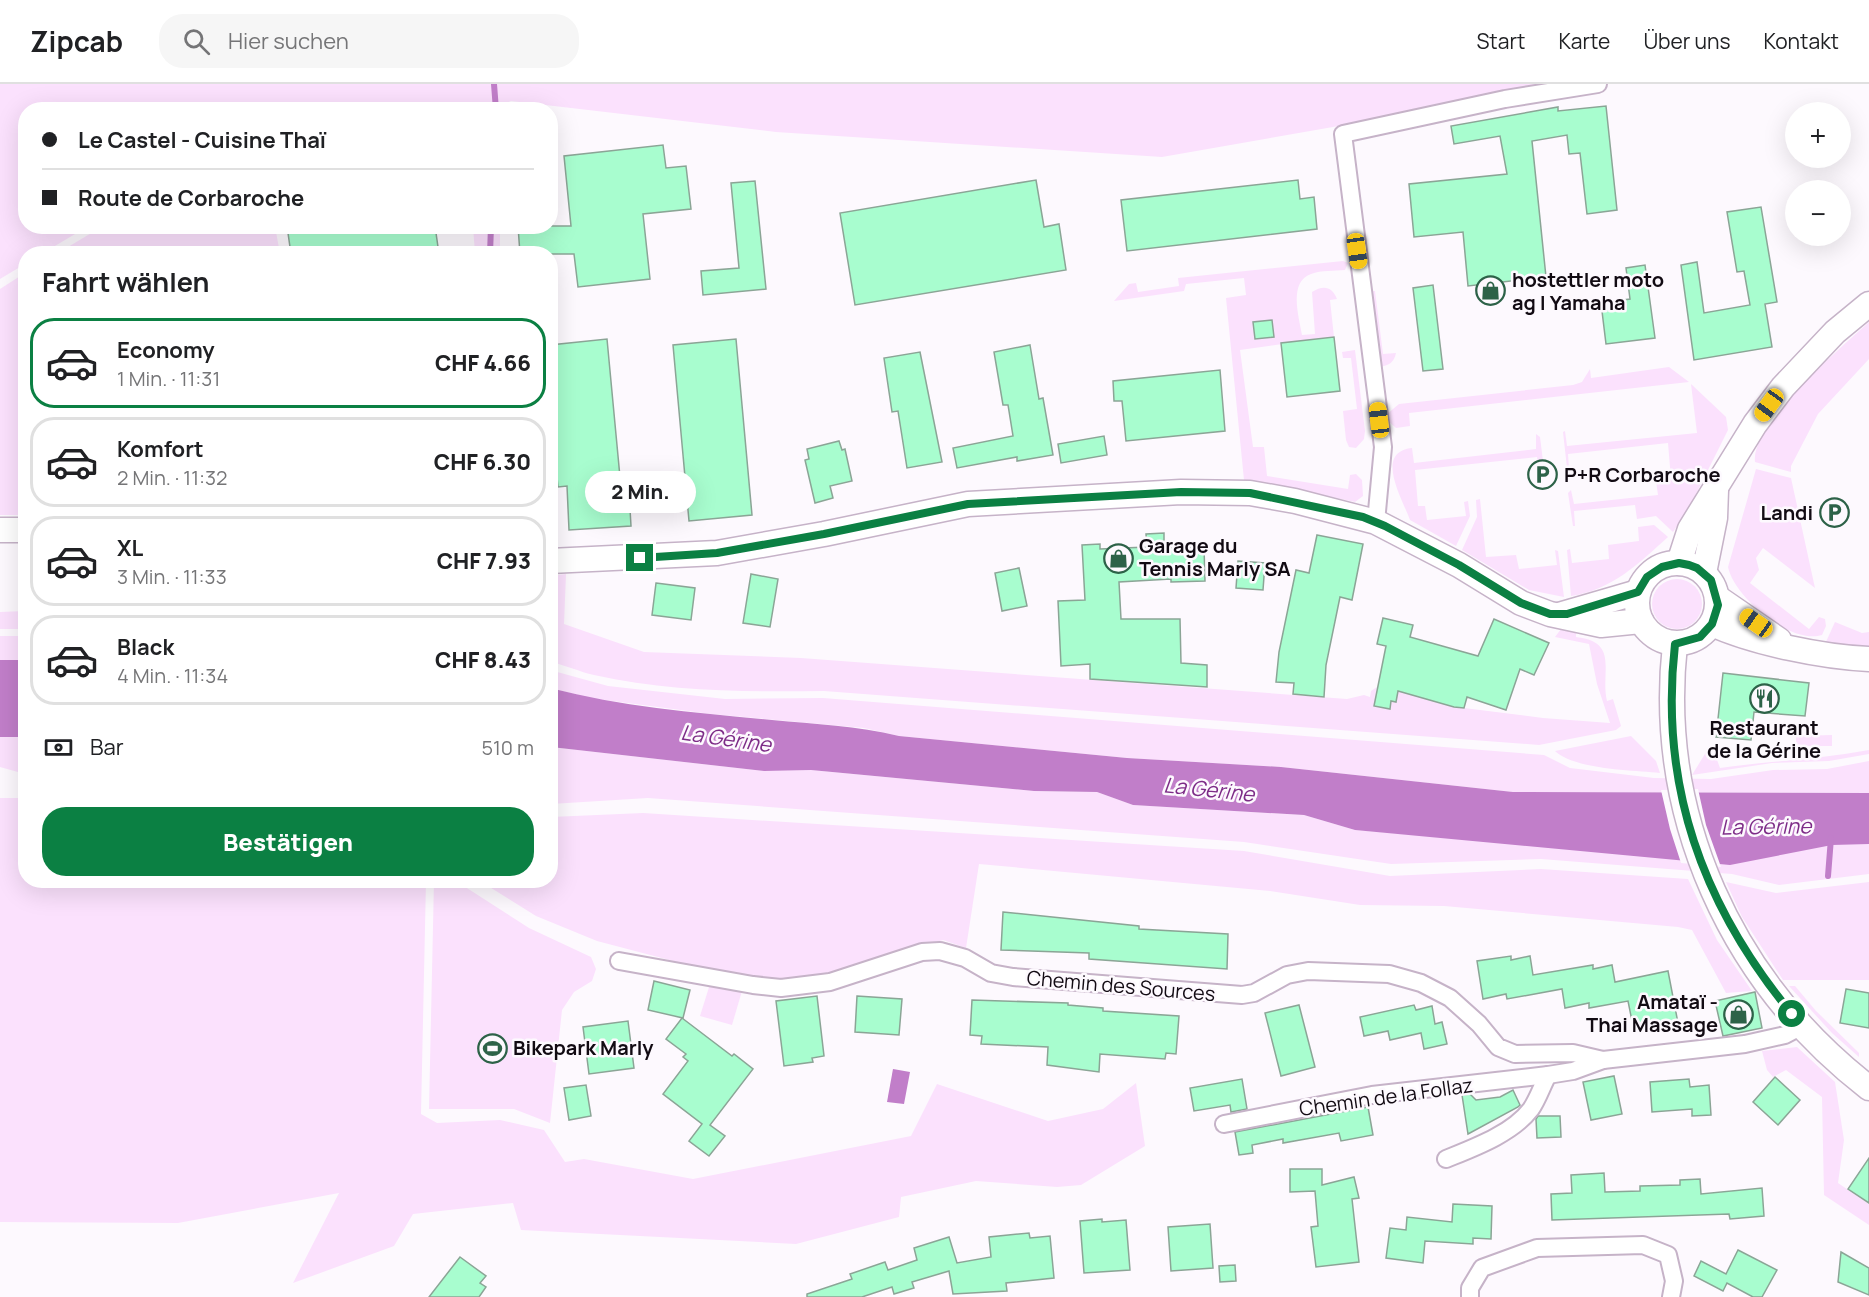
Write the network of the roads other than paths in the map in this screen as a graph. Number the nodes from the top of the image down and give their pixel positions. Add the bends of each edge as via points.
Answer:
1 (1598, 84) edge
2 (1869, 304) edge
3 (1716, 490) junction
4 (1376, 522) junction
5 (0, 530) edge
6 (18, 530) edge
7 (558, 561) edge
8 (1679, 563) junction
9 (1704, 573) junction
10 (1638, 592) junction
11 (1718, 598) junction
12 (1557, 615) junction
13 (1641, 621) junction
14 (1712, 624) junction
15 (1675, 644) junction
16 (1785, 645) junction
17 (1869, 659) edge
18 (619, 961) dead end
19 (1804, 1025) junction
20 (1602, 1060) junction
21 (1548, 1075) junction
22 (1867, 1083) edge
23 (1224, 1124) dead end
24 (1446, 1159) dead end
25 (1470, 1297) edge
26 (1671, 1297) edge

1 - 4 street via 1505,99 1342,134 1383,447
2 - 3 street via 1835,332 1783,387 1736,451
3 - 8 street via 1690,529
3 - 9 street via 1715,518
4 - 7 street via 1250,493 1124,495 968,504 717,553
4 - 12 street via 1521,603
5 - 6 street
8 - 9 street
8 - 10 street via 1662,567 1647,577
9 - 11 street
10 - 12 street
10 - 13 street via 1636,602
11 - 14 street
11 - 16 street
12 - 13 street via 1601,625
13 - 15 street via 1654,636
14 - 15 street via 1700,637
14 - 16 street via 1734,634
15 - 19 street via 1671,678 1674,759 1693,843 1712,892 1753,964
16 - 17 street
18 - 20 street, Chemin des Sources via 781,988 830,982 922,952 940,951 965,958 990,973 1013,977 1242,995 1254,993 1287,975 1308,971 1389,974 1421,983 1450,999 1479,1024 1497,1047 1515,1054 1573,1053
19 - 20 street, Chemin de la Follaz via 1785,1035 1745,1044
19 - 22 street
20 - 21 street, Chemin de la Follaz via 1574,1071
21 - 23 street, Chemin de la Follaz via 1372,1095
21 - 24 street via 1532,1108 1510,1128
25 - 26 street via 1470,1288 1482,1268 1537,1248 1643,1245 1668,1255 1674,1281

